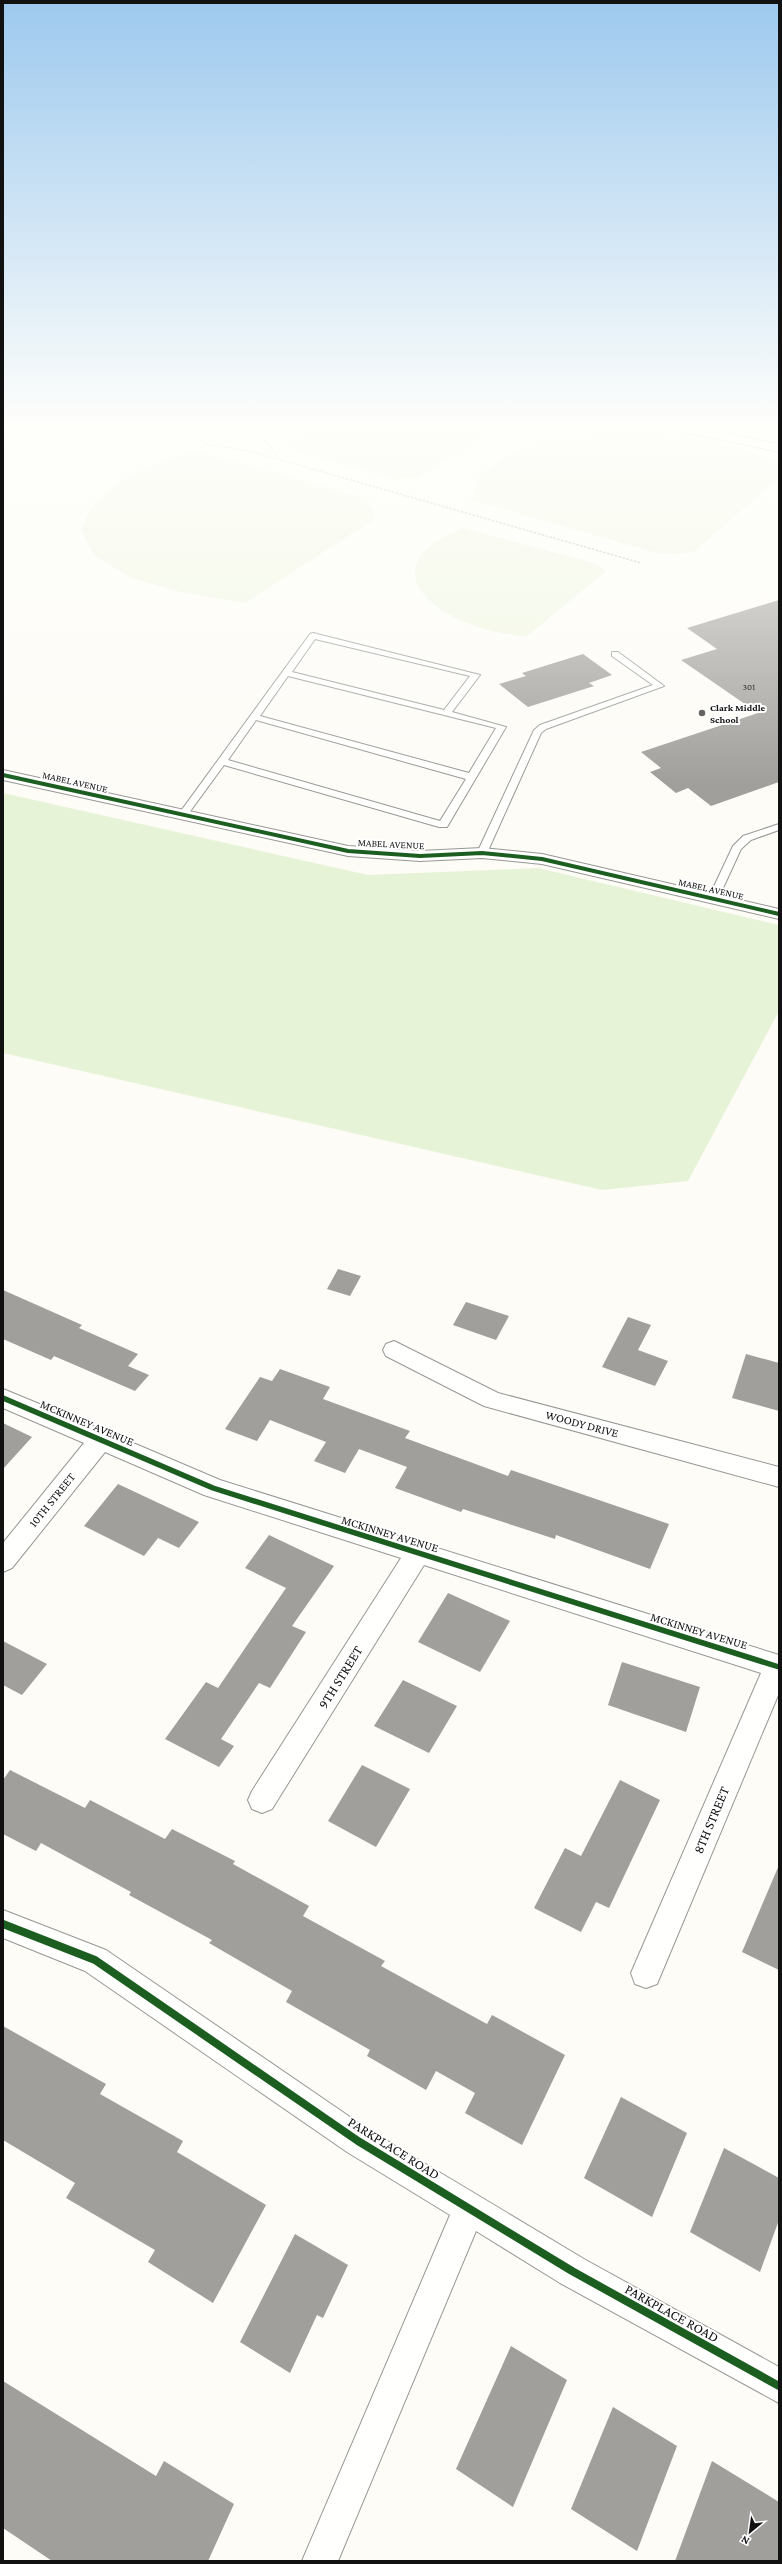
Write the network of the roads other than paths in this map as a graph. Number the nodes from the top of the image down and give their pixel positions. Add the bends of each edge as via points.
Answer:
1 (615, 654) dead end
2 (286, 673) junction
3 (446, 714) junction
4 (254, 717) junction
5 (222, 761) junction
6 (3, 775) edge
7 (471, 777) junction
8 (183, 815) junction
9 (779, 827) edge
10 (482, 853) junction
11 (713, 899) junction
12 (779, 914) edge
13 (394, 1350) dead end
14 (3, 1398) edge
15 (102, 1438) junction
16 (779, 1476) edge
17 (418, 1553) junction
18 (3, 1562) edge
19 (778, 1667) edge
20 (262, 1800) dead end
21 (3, 1924) edge
22 (646, 1973) dead end
23 (469, 2208) junction
24 (779, 2386) edge
25 (320, 2561) edge

1 - 10 lane via 660,686 543,727 537,732
2 - 3 lane
2 - 3 lane via 313,636 476,675
2 - 4 lane
3 - 7 lane via 501,728
4 - 5 lane
4 - 7 lane
5 - 7 lane via 443,825
5 - 8 lane
6 - 8 street, MABEL AVENUE
8 - 10 street, MABEL AVENUE via 348,851 420,856
9 - 11 lane via 748,838 738,848
10 - 11 street, MABEL AVENUE via 542,859
11 - 12 street, MABEL AVENUE
13 - 16 street, WOODY DRIVE via 492,1400
14 - 15 street, MCKINNEY AVENUE
15 - 17 street, MCKINNEY AVENUE via 213,1488
15 - 18 street, 10TH STREET
17 - 19 street, MCKINNEY AVENUE
17 - 20 street, 9TH STREET
19 - 22 street, 8TH STREET
21 - 23 street, PARKPLACE ROAD via 95,1960 358,2141
23 - 24 street, PARKPLACE ROAD via 572,2271
23 - 25 street

